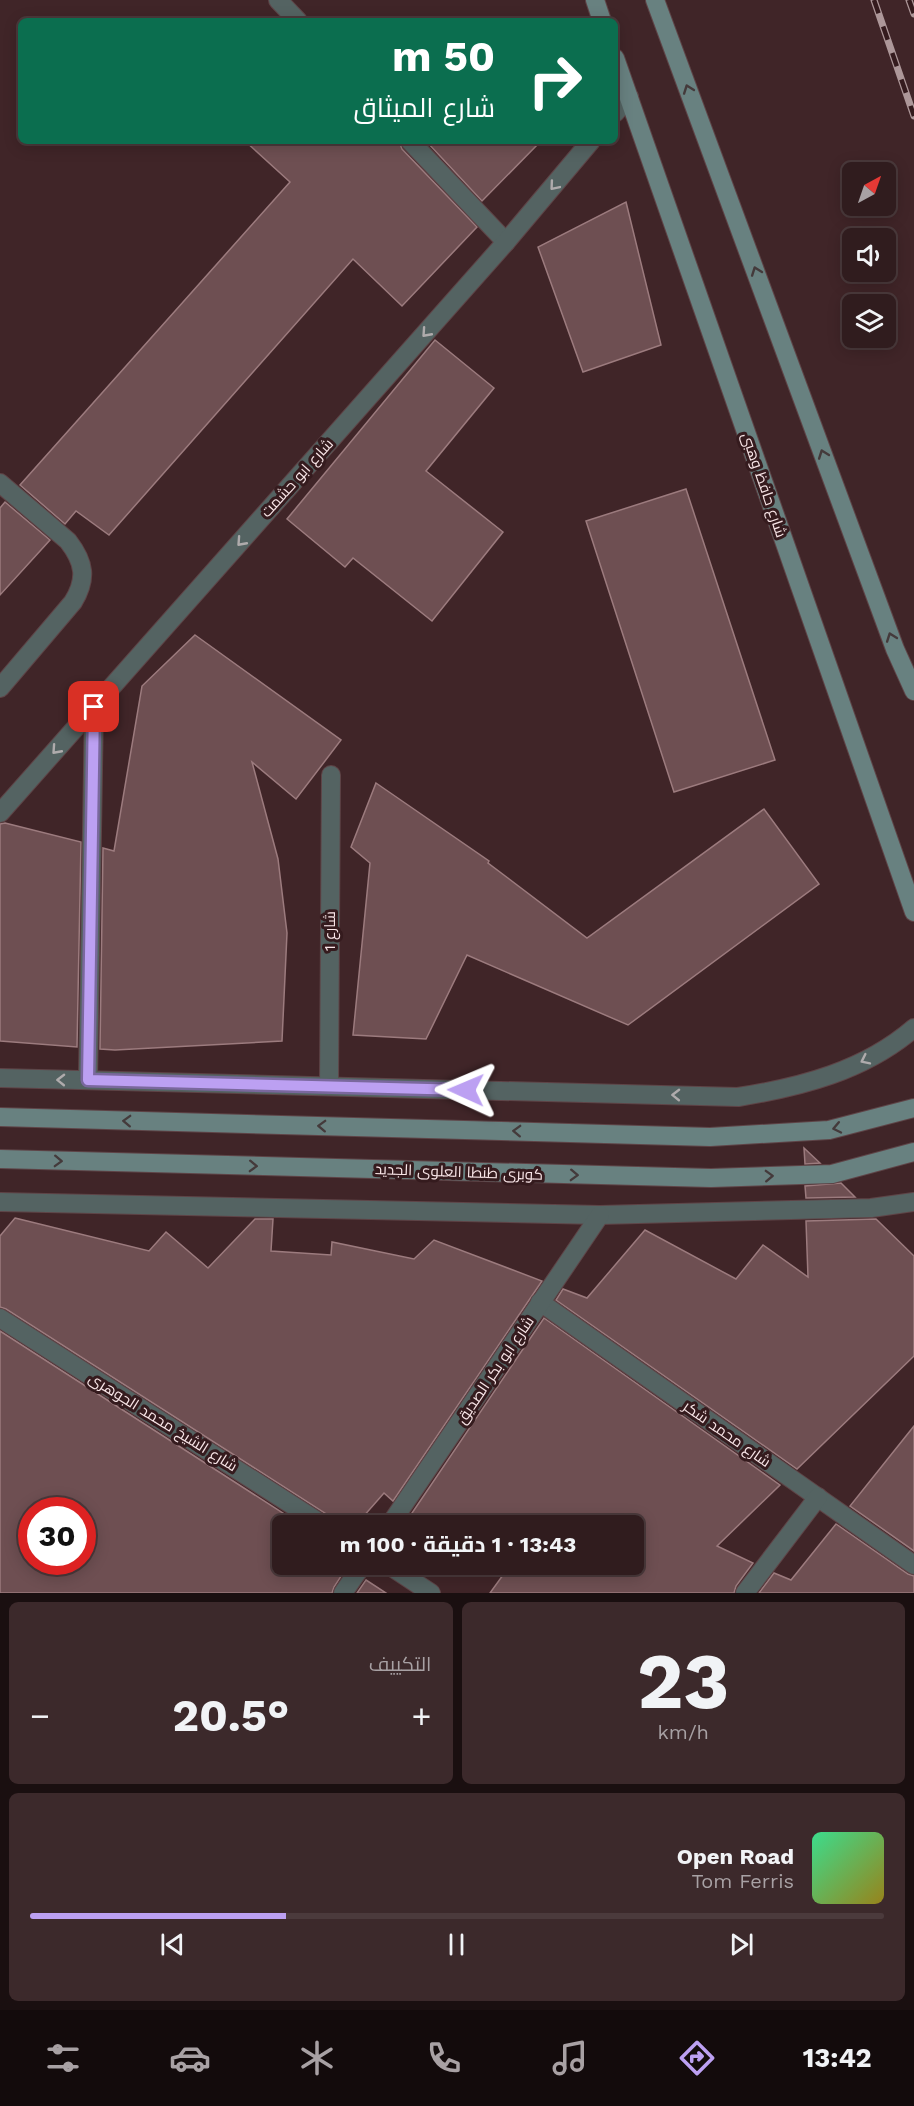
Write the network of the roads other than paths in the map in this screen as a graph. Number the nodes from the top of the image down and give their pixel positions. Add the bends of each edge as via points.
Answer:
1 (278, 0) edge
2 (595, 0) edge
3 (655, 0) edge
4 (295, 18) edge
5 (601, 18) edge
6 (618, 67) edge
7 (628, 97) junction
8 (618, 109) edge
9 (413, 144) edge
10 (588, 144) edge
11 (506, 242) junction
12 (0, 483) edge
13 (0, 688) edge
14 (914, 691) edge
15 (94, 707) junction
16 (331, 775) dead end
17 (0, 813) edge
18 (914, 912) edge
19 (914, 1028) edge
20 (0, 1078) edge
21 (88, 1080) junction
22 (329, 1086) junction
23 (914, 1108) edge
24 (0, 1117) edge
25 (914, 1152) edge
26 (0, 1159) edge
27 (0, 1202) edge
28 (914, 1202) edge
29 (600, 1215) junction
30 (540, 1302) junction
31 (0, 1318) edge
32 (818, 1497) junction
33 (308, 1515) edge
34 (396, 1515) edge
35 (914, 1565) edge
36 (355, 1575) edge
37 (404, 1575) edge
38 (343, 1593) edge
39 (431, 1593) edge
40 (745, 1593) edge

1 - 4 street
2 - 5 main road
14 -> 3 main road
6 - 7 main road, شارع حافظ وهبى
7 - 8 street
7 - 18 main road, شارع حافظ وهبى
9 - 11 street
10 -> 11 street, شارع ابو حشمت
11 -> 15 street, شارع ابو حشمت
12 - 13 street via 68,541 76,551 83,576 73,602
15 -> 17 street, شارع ابو حشمت
15 - 21 street
16 - 22 street, شارع 1
19 -> 22 street via 872,1057 829,1077 785,1090 738,1096
21 -> 20 street
21 - 22 street
23 -> 24 main road via 829,1130 710,1137
26 -> 25 main road, كوبرى طنطا العلوى الجديد via 711,1178 832,1174
27 - 29 street
28 - 29 street via 871,1208
29 - 30 street, شارع ابو بكر الصديق
30 - 32 street, شارع محمد شكر
30 - 34 street, شارع ابو بكر الصديق
31 - 33 street, شارع الشيخ محمد الجوهرى
32 - 35 street, شارع محمد شكر
32 - 40 street
36 - 38 street
37 - 39 street

